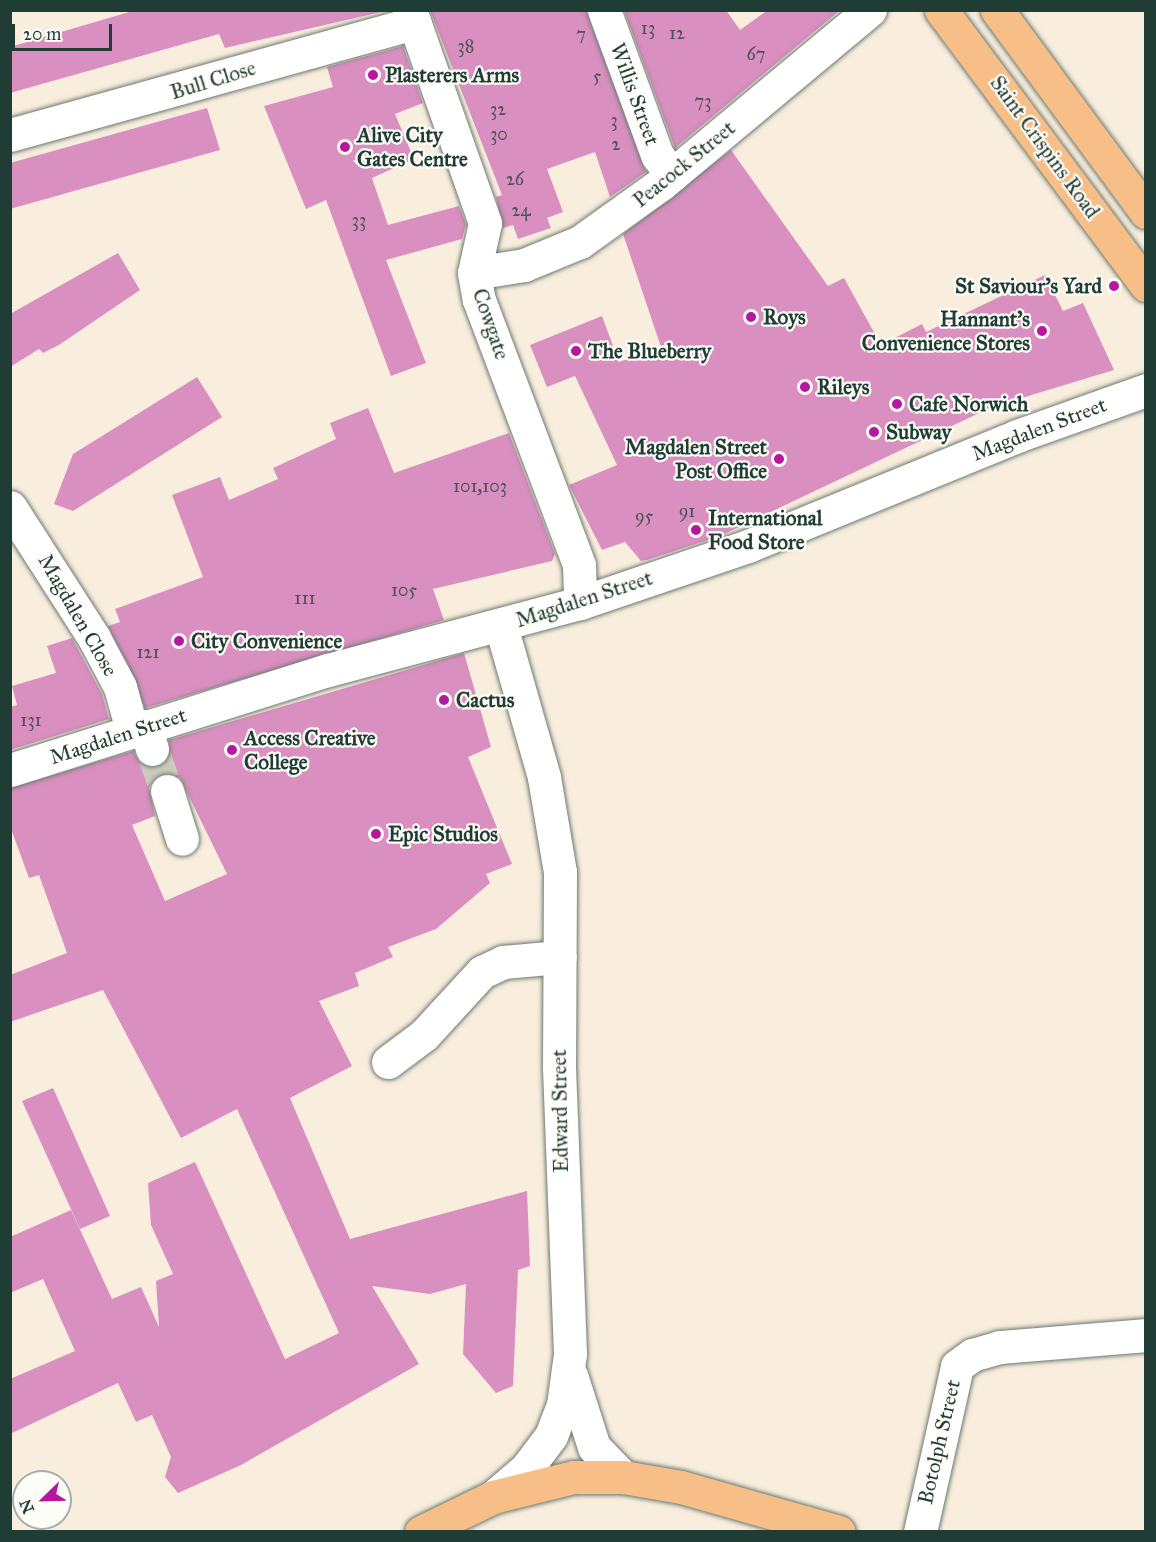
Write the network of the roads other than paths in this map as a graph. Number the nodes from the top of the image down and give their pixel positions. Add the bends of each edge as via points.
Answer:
1 (870, 10) edge
2 (941, 10) edge
3 (997, 10) edge
4 (604, 11) edge
5 (413, 17) edge
6 (10, 135) edge
7 (672, 175) junction
8 (1146, 212) edge
9 (474, 273) junction
10 (1146, 285) edge
11 (1146, 390) edge
12 (10, 507) edge
13 (580, 603) junction
14 (501, 626) junction
15 (143, 735) junction
16 (10, 770) edge
17 (167, 791) tunnel mouth
18 (182, 839) dead end
19 (560, 957) junction
20 (388, 1062) dead end
21 (1146, 1335) edge
22 (569, 1368) junction
23 (622, 1477) junction
24 (493, 1497) junction
25 (788, 1523) edge
26 (421, 1532) edge
27 (838, 1532) edge
28 (920, 1532) edge

1 - 7 street, Peacock Street
2 - 10 main road, Saint Crispins Road via 1009,95
3 - 8 main road, Saint Crispins Road
4 - 7 street, Willis Street via 657,155
5 - 6 street, Bull Close
5 - 9 street, Cowgate via 485,223
7 - 9 street, Peacock Street via 618,216 552,256
9 - 13 street, Cowgate via 479,300 579,565
11 - 13 street, Magdalen Street via 1017,436 748,546
12 - 15 street, Magdalen Close via 94,638
13 - 14 street, Magdalen Street
14 - 15 street, Magdalen Street via 413,646
14 - 19 street, Edward Street via 555,830
15 - 16 street, Magdalen Street
17 - 18 street
19 - 20 street via 502,962 482,972 424,1035
19 - 22 street, Edward Street
21 - 28 street, Botolph Street via 1000,1347 972,1355 957,1366
22 - 23 street via 594,1447
22 - 24 street, Edward Street via 551,1436 526,1468
23 - 24 main road via 541,1481
23 - 25 main road via 681,1487
24 - 26 main road, Edward Street
25 - 27 main road

